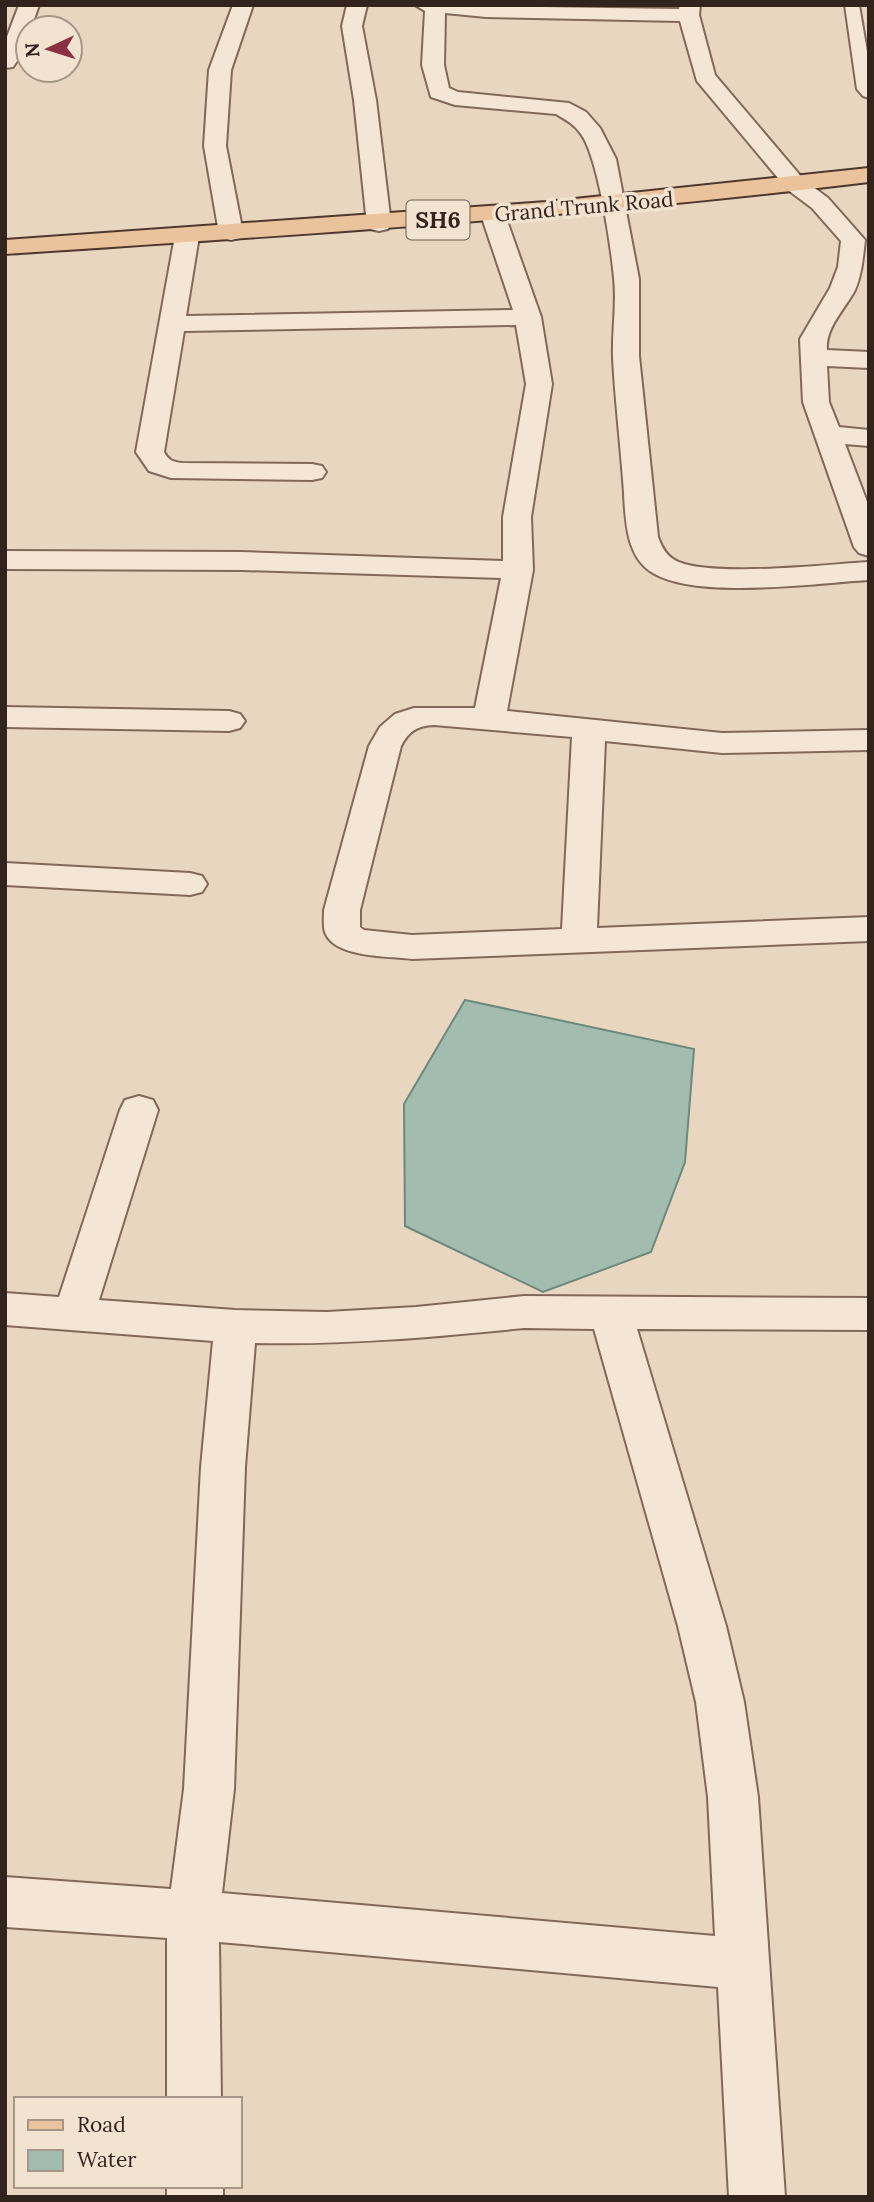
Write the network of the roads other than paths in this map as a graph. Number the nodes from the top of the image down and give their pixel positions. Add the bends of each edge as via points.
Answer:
1 (243, 5) edge
2 (357, 5) edge
3 (425, 5) edge
4 (852, 5) edge
5 (435, 6) edge
6 (617, 8) edge
7 (20, 10) edge
8 (690, 10) edge
9 (5, 62) edge
10 (869, 93) edge
11 (869, 175) edge
12 (796, 185) junction
13 (611, 204) junction
14 (493, 215) junction
15 (379, 224) junction
16 (231, 233) junction
17 (187, 236) junction
18 (5, 247) edge
19 (528, 317) junction
20 (171, 324) junction
21 (814, 357) junction
22 (869, 360) edge
23 (829, 435) junction
24 (869, 438) edge
25 (312, 472) dead end
26 (869, 547) edge
27 (5, 560) edge
28 (518, 570) junction
29 (869, 571) edge
30 (5, 717) edge
31 (489, 719) junction
32 (229, 721) dead end
33 (589, 730) junction
34 (869, 740) edge
35 (5, 874) edge
36 (190, 884) dead end
37 (869, 929) edge
38 (579, 940) junction
39 (139, 1110) dead end
40 (5, 1309) edge
41 (74, 1314) junction
42 (611, 1314) junction
43 (869, 1314) edge
44 (235, 1326) junction
45 (5, 1902) edge
46 (193, 1915) junction
47 (742, 1964) junction
48 (194, 2097) edge
49 (757, 2197) edge

1 - 16 street via 220,70 215,146
2 - 15 street via 352,26
3 - 5 street
4 - 10 lane
5 - 6 street via 499,11
5 - 13 street via 433,65 439,92 455,98 561,108 578,117 605,159
6 - 8 street
7 - 9 street
8 - 12 street via 705,76
11 - 12 main road, Grand Trunk Road / SH6
12 - 13 main road, Grand Trunk Road / SH6
12 - 21 street via 820,203 853,240 843,288 813,339
13 - 14 main road, Grand Trunk Road / SH6
13 - 29 street via 627,279 626,356 643,537 649,552 664,567 692,576
14 - 15 main road, Grand Trunk Road / SH6
14 - 19 street
15 - 16 main road, Grand Trunk Road / SH6
16 - 17 main road, Grand Trunk Road / SH6
17 - 18 main road, Grand Trunk Road / SH6
17 - 20 street
19 - 20 street
19 - 28 street via 539,384 517,517
20 - 25 street via 150,452 155,463 166,470 182,471
21 - 22 street
21 - 23 street via 816,402
23 - 24 street
23 - 26 street
27 - 28 street
28 - 31 street
30 - 32 street
31 - 33 street
31 - 38 street via 425,716 393,727 342,910 342,931 355,941 412,947
33 - 34 street via 722,743
33 - 38 street
35 - 36 street
37 - 38 street
39 - 41 street
40 - 41 street
41 - 44 street
42 - 43 street
42 - 44 street via 524,1312 327,1328
42 - 47 street via 720,1702 733,1797
44 - 46 street via 223,1467 209,1789
45 - 46 street
46 - 47 street
46 - 48 street
47 - 49 street

